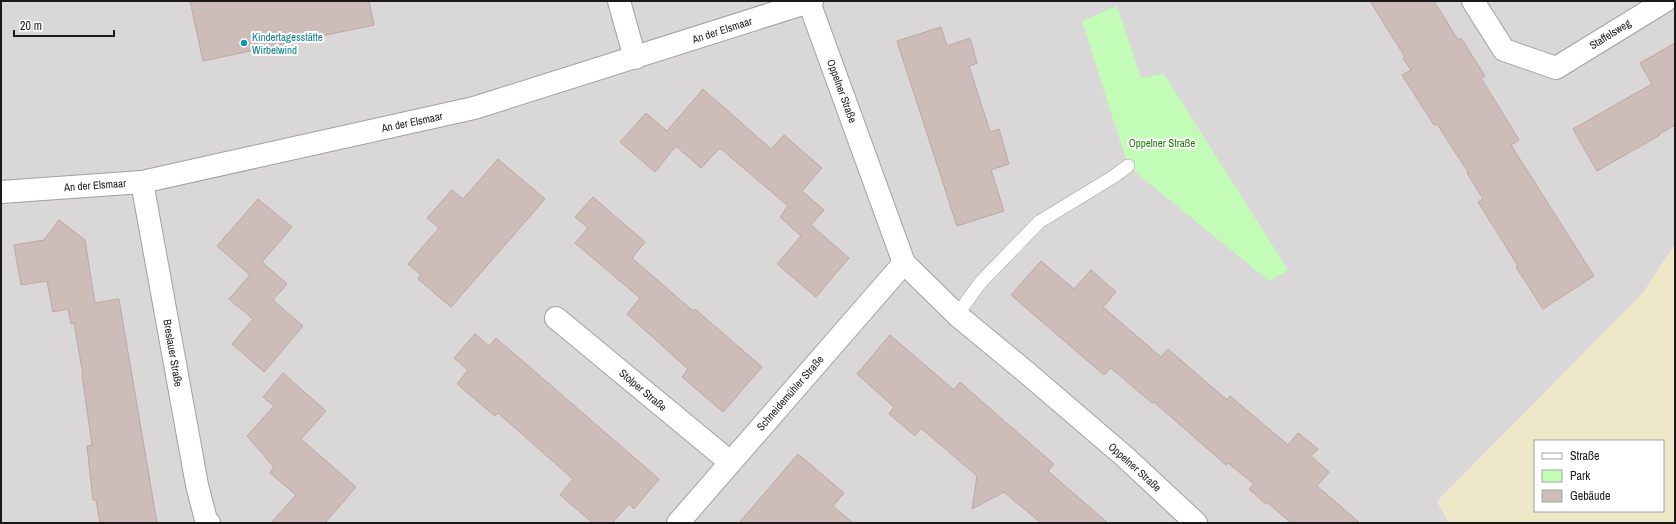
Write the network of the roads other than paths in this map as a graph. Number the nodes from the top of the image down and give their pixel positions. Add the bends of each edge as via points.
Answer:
1 (619, 1) edge
2 (810, 1) edge
3 (1473, 1) edge
4 (1664, 1) edge
5 (634, 58) junction
6 (1128, 166) dead end
7 (142, 182) junction
8 (1, 192) edge
9 (904, 263) junction
10 (957, 315) junction
11 (556, 318) dead end
12 (730, 462) junction
13 (208, 523) edge
14 (678, 523) edge
15 (1196, 523) edge

1 - 5 street
2 - 5 street, An der Elsmaar
2 - 9 street, Oppelner Straße
3 - 4 street, Staffelsweg via 1504,50 1556,68
5 - 7 street, An der Elsmaar via 474,108
6 - 10 lane via 1039,222 980,283
7 - 8 street, An der Elsmaar
7 - 13 street, Breslauer Straße via 197,485
9 - 10 street, Oppelner Straße
9 - 12 street, Schneidemühler Straße
10 - 15 street, Oppelner Straße via 1124,456
11 - 12 street, Stolper Straße
12 - 14 street, Schneidemühler Straße

